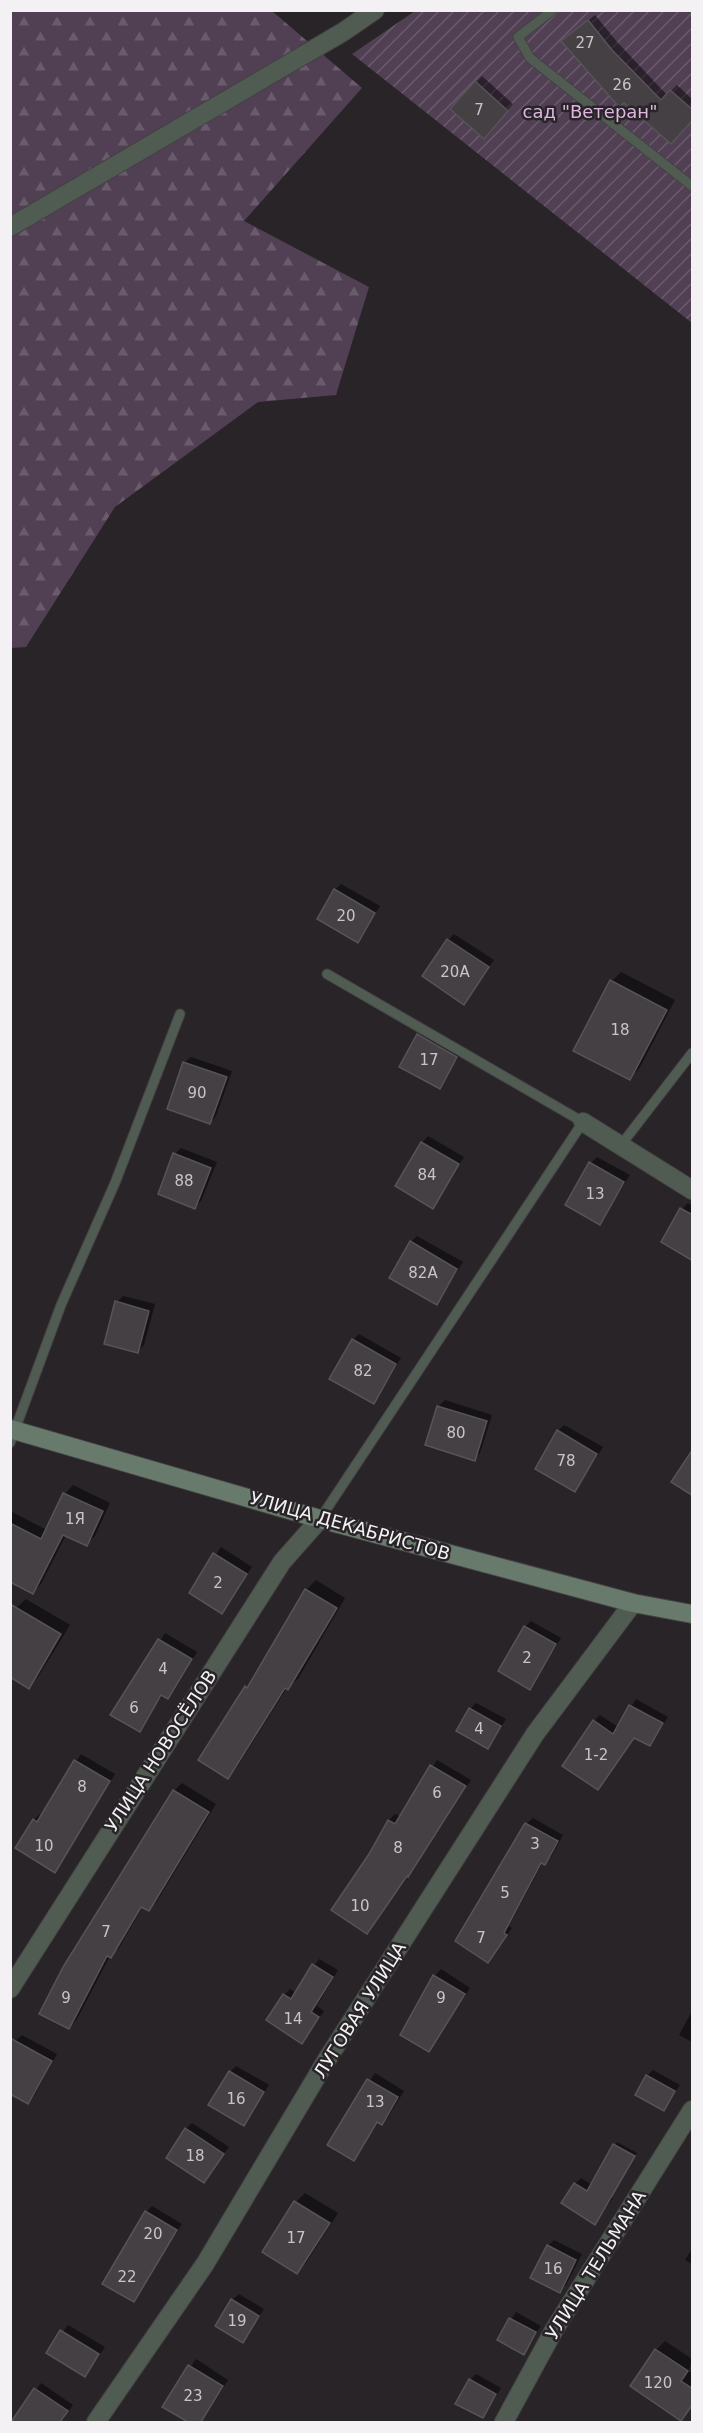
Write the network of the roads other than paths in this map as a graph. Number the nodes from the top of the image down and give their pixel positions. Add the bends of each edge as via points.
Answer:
1 (375, 10) edge
2 (553, 10) edge
3 (693, 186) edge
4 (10, 226) edge
5 (327, 974) dead end
6 (180, 1014) dead end
7 (693, 1053) edge
8 (583, 1122) junction
9 (621, 1145) junction
10 (693, 1190) edge
11 (13, 1434) edge
12 (320, 1519) junction
13 (633, 1603) junction
14 (693, 1614) edge
15 (10, 1989) edge
16 (693, 2110) edge
17 (96, 2422) edge
18 (504, 2422) edge

1 - 4 street via 344,32
2 - 3 lane via 518,37 530,58
5 - 8 lane
6 - 11 lane via 116,1183 61,1305
7 - 9 lane
8 - 9 street
8 - 12 lane
9 - 10 street
11 - 12 street, УЛИЦА ДЕКАБРИСТОВ
12 - 13 street, УЛИЦА ДЕКАБРИСТОВ
12 - 15 street, УЛИЦА НОВОСЁЛОВ via 282,1562
13 - 14 street, УЛИЦА ДЕКАБРИСТОВ
13 - 17 street, ЛУГОВАЯ УЛИЦА via 535,1734 326,2061 205,2264
16 - 18 street, УЛИЦА ТЕЛЬМАНА via 554,2330

